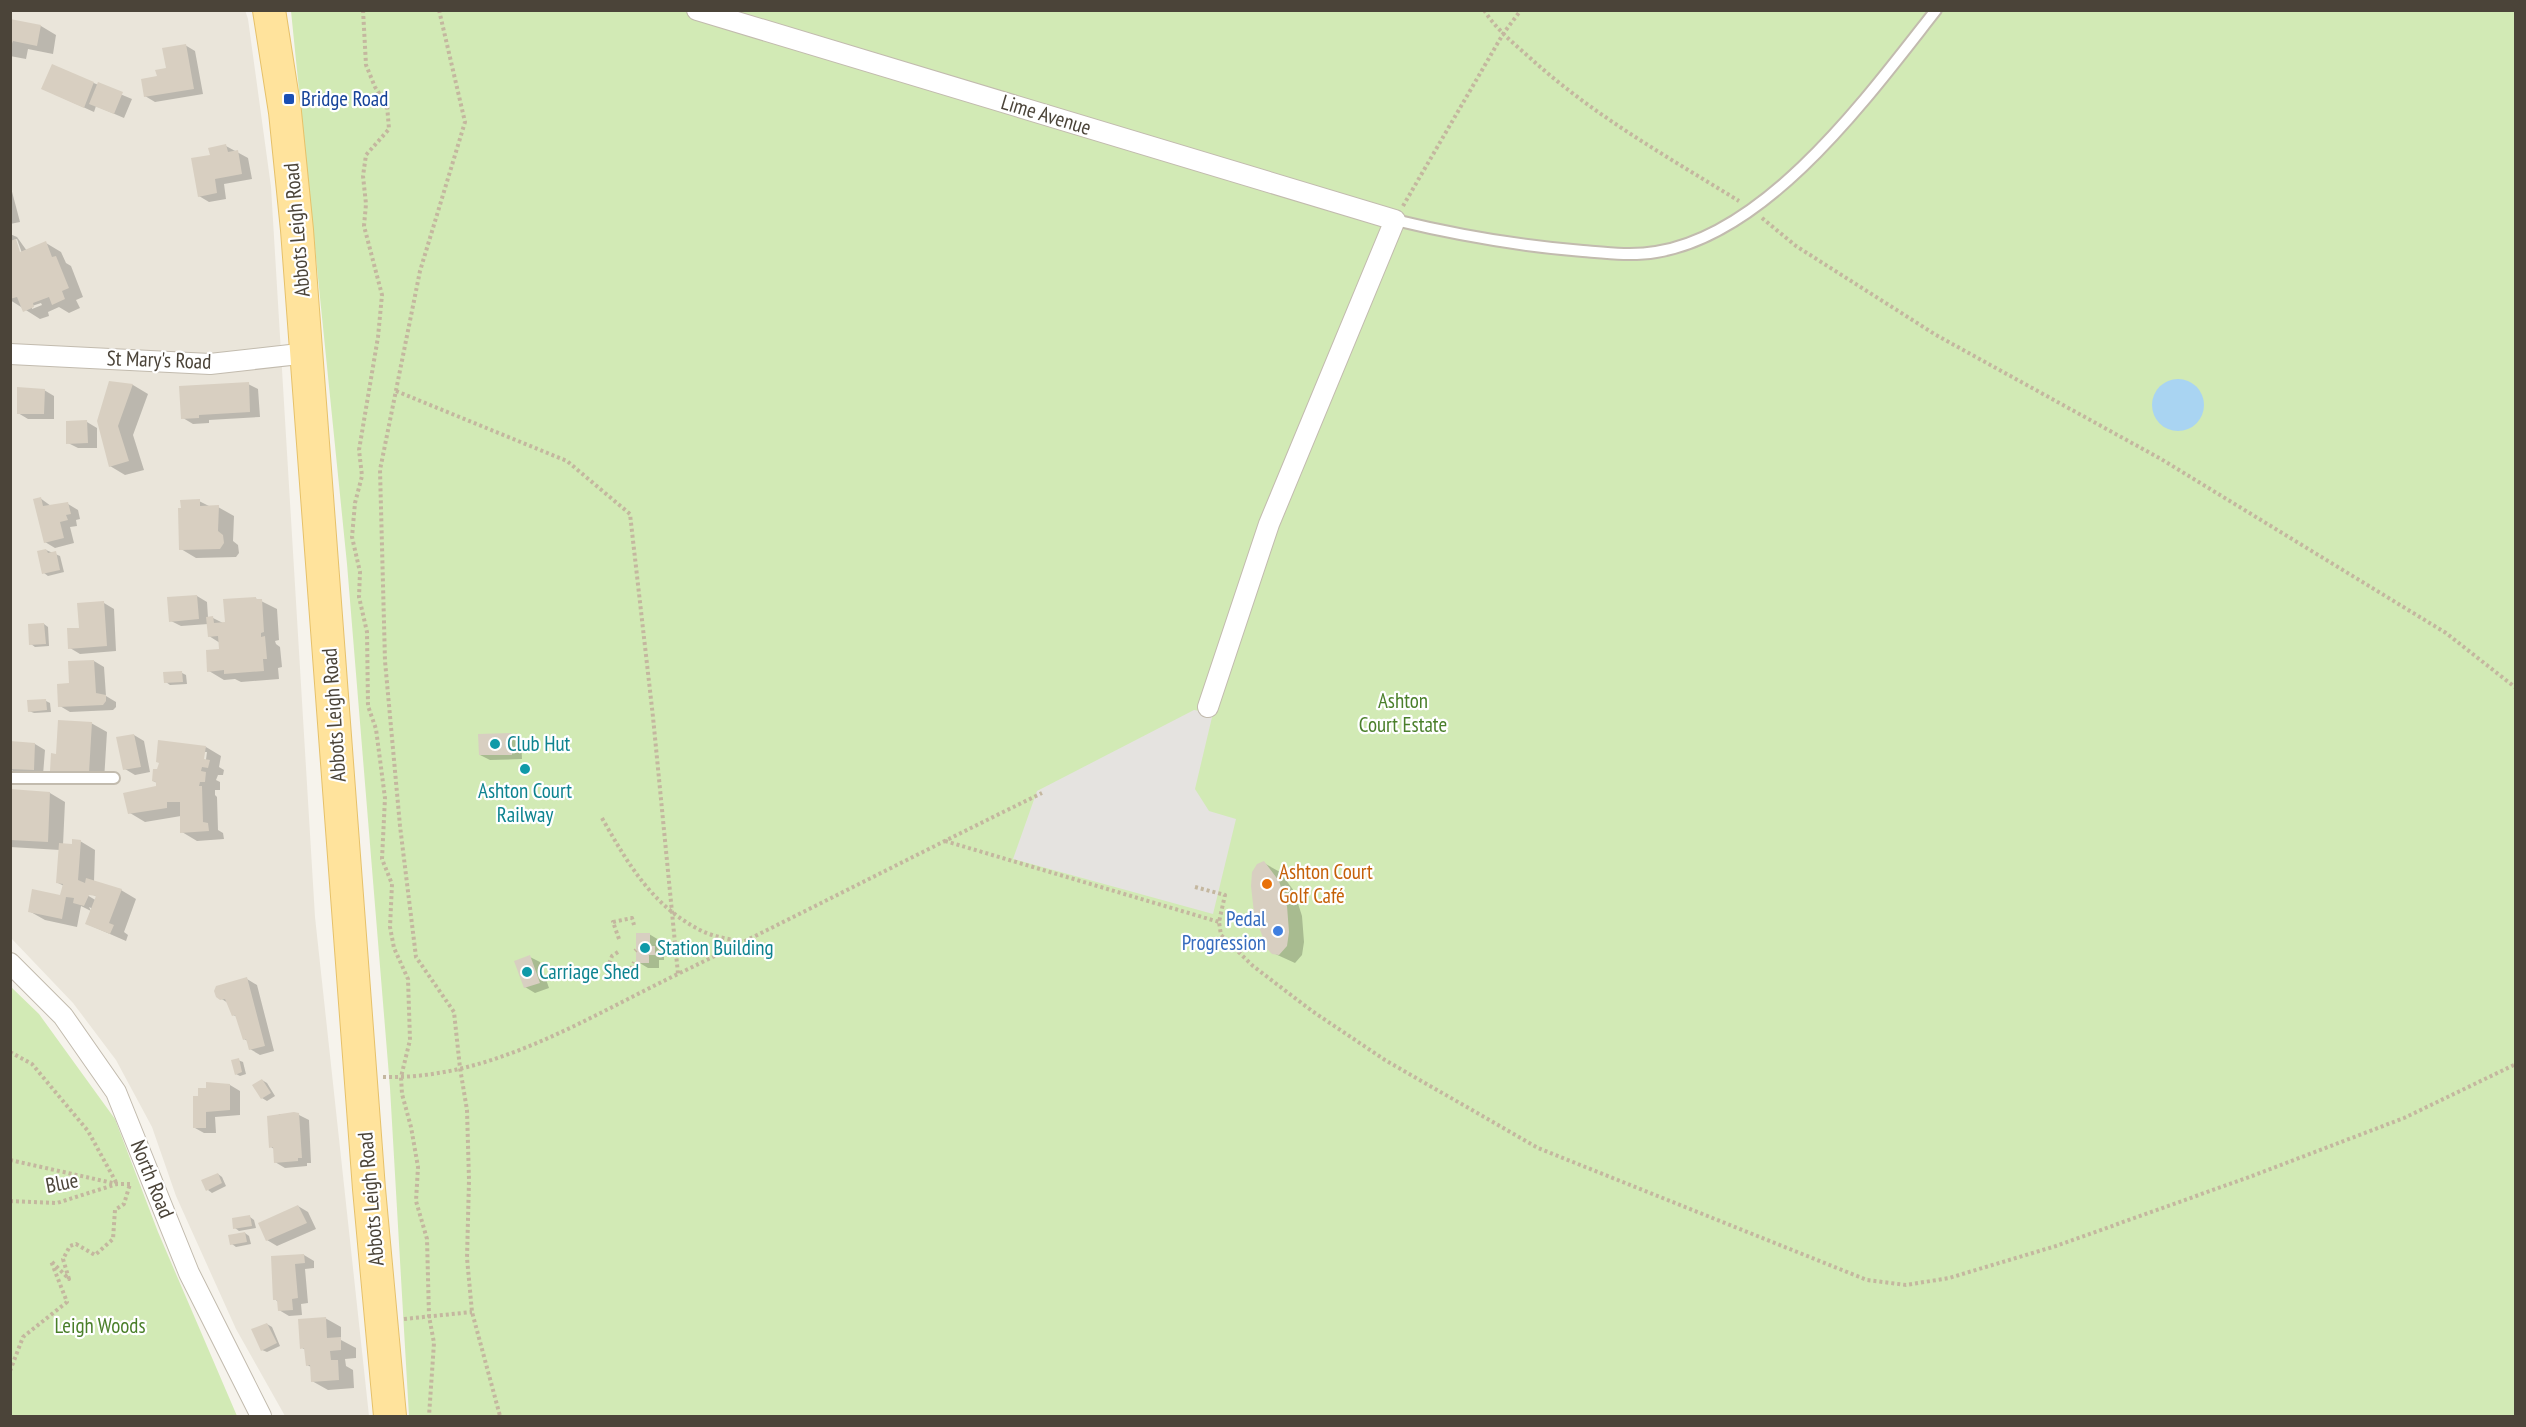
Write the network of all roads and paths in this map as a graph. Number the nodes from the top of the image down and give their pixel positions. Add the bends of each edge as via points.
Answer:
1 (363, 10) edge
2 (439, 10) edge
3 (697, 10) edge
4 (1484, 10) edge
5 (1521, 10) edge
6 (1936, 10) edge
7 (268, 12) edge
8 (1503, 33) junction
9 (1753, 210) junction
10 (1395, 220) junction
11 (308, 353) junction
12 (10, 354) edge
13 (396, 392) junction
14 (2516, 688) edge
15 (1208, 707) dead end
16 (10, 778) edge
17 (114, 778) dead end
18 (1042, 793) dead end
19 (602, 818) dead end
20 (944, 841) junction
21 (1195, 887) dead end
22 (672, 911) junction
23 (1219, 922) junction
24 (634, 925) dead end
25 (619, 939) dead end
26 (744, 942) junction
27 (618, 952) dead end
28 (634, 962) dead end
29 (10, 963) edge
30 (678, 974) junction
31 (10, 1052) edge
32 (2516, 1065) edge
33 (460, 1068) junction
34 (361, 1074) junction
35 (401, 1077) junction
36 (10, 1160) edge
37 (117, 1184) junction
38 (130, 1184) dead end
39 (10, 1201) edge
40 (472, 1312) junction
41 (429, 1316) junction
42 (404, 1319) dead end
43 (10, 1371) edge
44 (261, 1416) edge
45 (390, 1416) edge
46 (429, 1416) edge
47 (500, 1416) edge

1 - 35 path via 366,65 387,105 389,129 366,155 363,176 364,226 382,295 359,450 362,476 352,537 367,632 368,706 376,729 385,798 382,859 392,884 390,927 393,948 408,979 410,1040
2 - 13 path via 465,122 420,271
3 - 10 street, Lime Avenue
4 - 8 path
5 - 8 path
6 - 9 lane via 1858,110
7 - 11 main road, Abbots Leigh Road via 285,112
8 - 9 path via 1550,76 1612,123
8 - 10 path
9 - 10 lane via 1694,242 1656,252 1616,254 1527,247
9 - 14 path via 1796,246 1936,335 2160,459 2445,633
10 - 15 street via 1269,524
11 - 12 street, St Mary's Road via 210,364
11 - 34 main road, Abbots Leigh Road
13 - 22 path via 567,461 630,514
13 - 33 path via 380,470 385,661 399,814 416,957 454,1012
16 - 17 lane
18 - 20 path
19 - 22 path via 631,868 658,901
20 - 23 path
20 - 26 path
21 - 23 path via 1225,895
22 - 26 path via 704,932
22 - 30 path
23 - 32 path via 1221,935 1253,966 1312,1011 1385,1060 1538,1148 1867,1280 1906,1285 1949,1278 2056,1246 2252,1176 2404,1118
24 - 25 path via 632,918 613,922
26 - 30 path
27 - 28 path via 608,966 628,976
29 - 44 street, North Road via 63,1016 116,1092 189,1273
30 - 33 path via 566,1031
31 - 37 path via 32,1064 88,1131
33 - 35 path
33 - 40 path via 467,1110 467,1258
34 - 35 path
34 - 45 main road, Abbots Leigh Road
35 - 41 path via 418,1167 416,1201 427,1239
36 - 37 path
37 - 39 path, Blue via 57,1203
38 - 43 path via 124,1204 115,1210 113,1239 95,1255 76,1244 70,1246 63,1259 69,1279 51,1261 67,1302 23,1337
40 - 41 path
40 - 47 path
41 - 42 path
41 - 46 path via 434,1343

